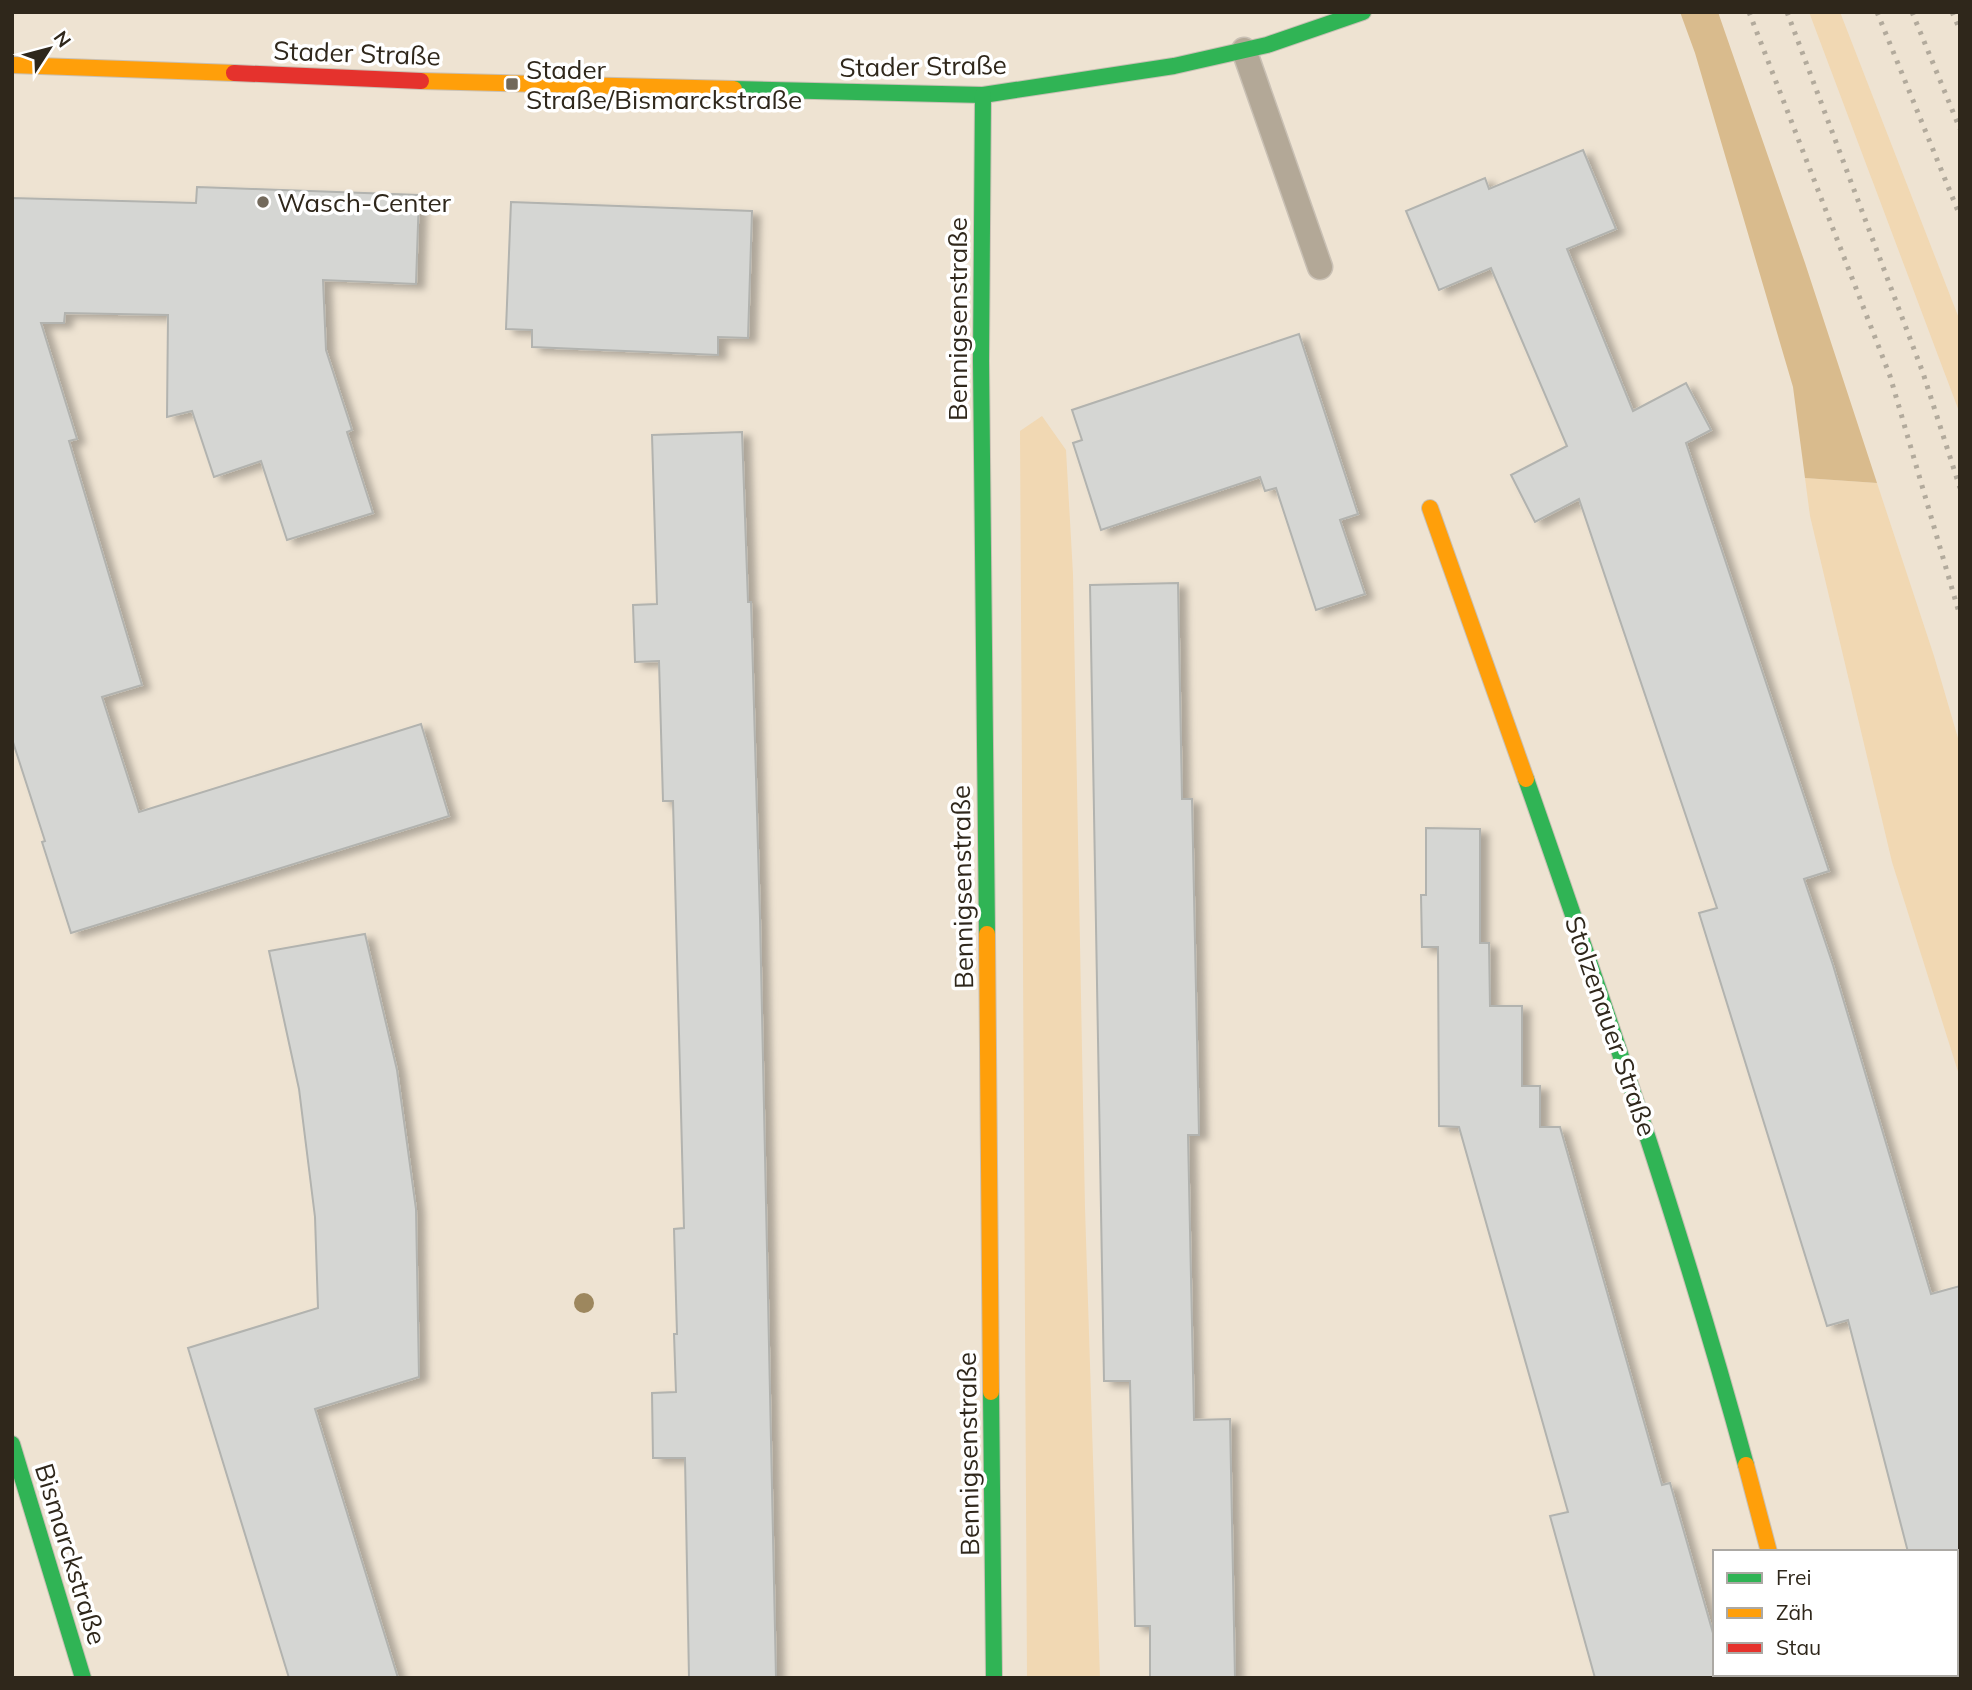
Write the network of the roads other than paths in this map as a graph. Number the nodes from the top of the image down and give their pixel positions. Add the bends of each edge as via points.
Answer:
1 (1363, 12) edge
2 (1244, 50) junction
3 (12, 65) edge
4 (983, 95) junction
5 (1320, 267) dead end
6 (1430, 508) dead end
7 (12, 1444) edge
8 (1768, 1550) edge
9 (83, 1678) edge
10 (995, 1678) edge

1 - 2 street, Stader Straße
2 - 4 street, Stader Straße via 1174,66
2 - 5 lane
3 - 4 street, Stader Straße via 512,84
4 - 10 street, Bennigsenstraße via 981,362
6 - 8 street, Stolzenauer Straße via 1632,1084 1724,1384
7 - 9 street, Bismarckstraße

